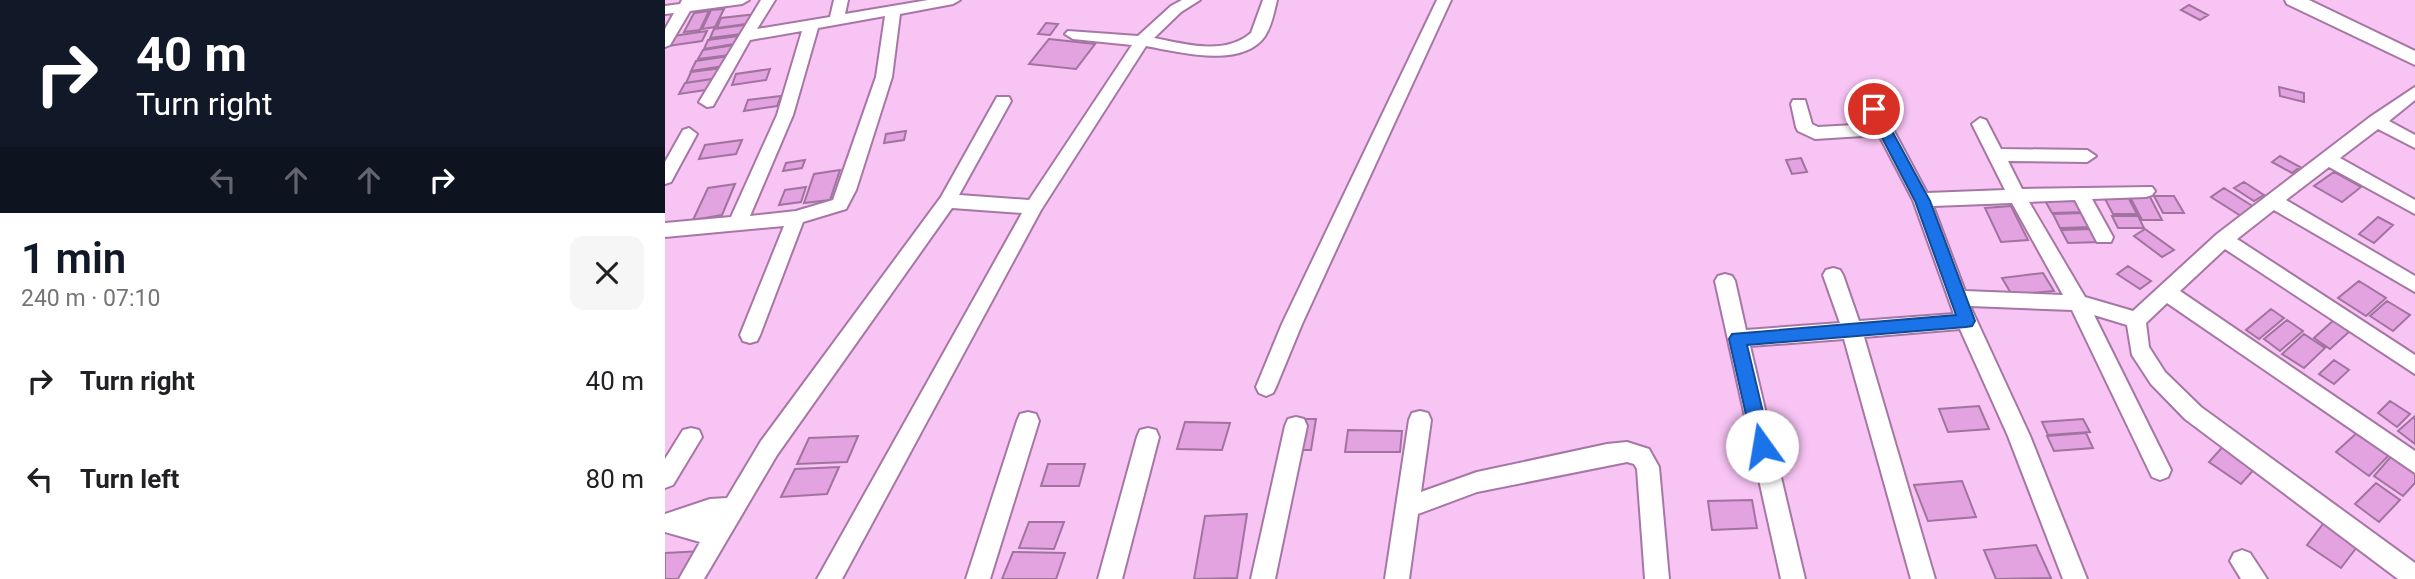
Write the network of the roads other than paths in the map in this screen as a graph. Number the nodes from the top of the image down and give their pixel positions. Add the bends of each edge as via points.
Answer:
1 (742, 0) edge
2 (768, 0) edge
3 (841, 0) edge
4 (953, 0) edge
5 (1193, 0) edge
6 (1270, 0) edge
7 (1444, 0) edge
8 (2294, 0) edge
9 (921, 3) edge
10 (687, 4) edge
11 (665, 10) edge
12 (893, 11) junction
13 (837, 21) junction
14 (811, 25) junction
15 (1073, 34) dead end
16 (745, 36) junction
17 (1142, 41) junction
18 (665, 42) edge
19 (2415, 60) edge
20 (2415, 92) edge
21 (707, 102) dead end
22 (1003, 102) dead end
23 (1799, 104) dead end
24 (1874, 109) dead end
25 (2377, 121) junction
26 (1980, 124) dead end
27 (1884, 129) junction
28 (689, 134) dead end
29 (2415, 142) edge
30 (1996, 155) junction
31 (2087, 156) dead end
32 (2328, 159) junction
33 (665, 178) edge
34 (2146, 191) dead end
35 (2080, 193) junction
36 (2017, 196) junction
37 (947, 201) junction
38 (1922, 201) junction
39 (2273, 201) junction
40 (1034, 207) junction
41 (2415, 208) edge
42 (796, 218) junction
43 (737, 223) junction
44 (665, 230) edge
45 (2104, 237) dead end
46 (2224, 239) junction
47 (1833, 275) dead end
48 (1725, 281) dead end
49 (2415, 285) edge
50 (2165, 291) junction
51 (1957, 298) junction
52 (2078, 303) junction
53 (2136, 320) junction
54 (1966, 321) junction
55 (1852, 330) junction
56 (750, 335) dead end
57 (1737, 339) junction
58 (2415, 366) edge
59 (1266, 387) dead end
60 (1420, 420) dead end
61 (1028, 421) dead end
62 (1296, 426) dead end
63 (691, 436) dead end
64 (1148, 437) dead end
65 (2415, 463) edge
66 (2160, 470) dead end
67 (665, 478) edge
68 (733, 508) junction
69 (1408, 508) junction
70 (667, 523) edge
71 (719, 531) junction
72 (2415, 577) edge
73 (691, 579) edge
74 (829, 579) edge
75 (978, 579) edge
76 (1109, 579) edge
77 (1263, 579) edge
78 (1397, 579) edge
79 (1657, 579) edge
80 (1793, 579) edge
81 (1923, 579) edge
82 (2075, 579) edge

1 - 10 street
2 - 16 street
3 - 13 street
4 - 9 street
5 - 17 street via 1176,9
6 - 17 street via 1256,37 1231,50
7 - 59 street
8 - 19 street
9 - 12 street
10 - 11 street
10 - 18 street
12 - 13 street
12 - 42 street via 884,77 847,190 840,204
13 - 14 street
14 - 16 street
14 - 43 street via 785,115
15 - 17 street
16 - 21 street
17 - 40 street
20 - 25 street
22 - 37 street
23 - 27 street via 1804,127 1815,133
24 - 27 street
25 - 29 street
25 - 32 street
26 - 30 street
27 - 38 street
28 - 33 street
30 - 31 street
30 - 36 street
32 - 39 street
32 - 41 street
34 - 35 street
35 - 36 street
35 - 45 street
36 - 38 street
36 - 52 street
37 - 40 street
37 - 68 street via 775,439
38 - 51 street
39 - 46 street
39 - 49 street
40 - 74 street
42 - 43 street
42 - 56 street
43 - 44 street
46 - 50 street
46 - 58 street
47 - 55 street
48 - 57 street
50 - 53 street
50 - 65 street
51 - 52 street
51 - 54 street
52 - 53 street
52 - 66 street
53 - 72 street via 2139,349 2158,378 2193,413
54 - 55 street
54 - 82 street via 2019,436
55 - 57 street
55 - 81 street
57 - 80 street
60 - 69 street
61 - 75 street
62 - 77 street
63 - 67 street
64 - 76 street
68 - 70 street
68 - 71 street
69 - 78 street
69 - 79 street via 1477,482 1627,452 1641,456 1648,467
70 - 71 street via 702,532
71 - 73 street

